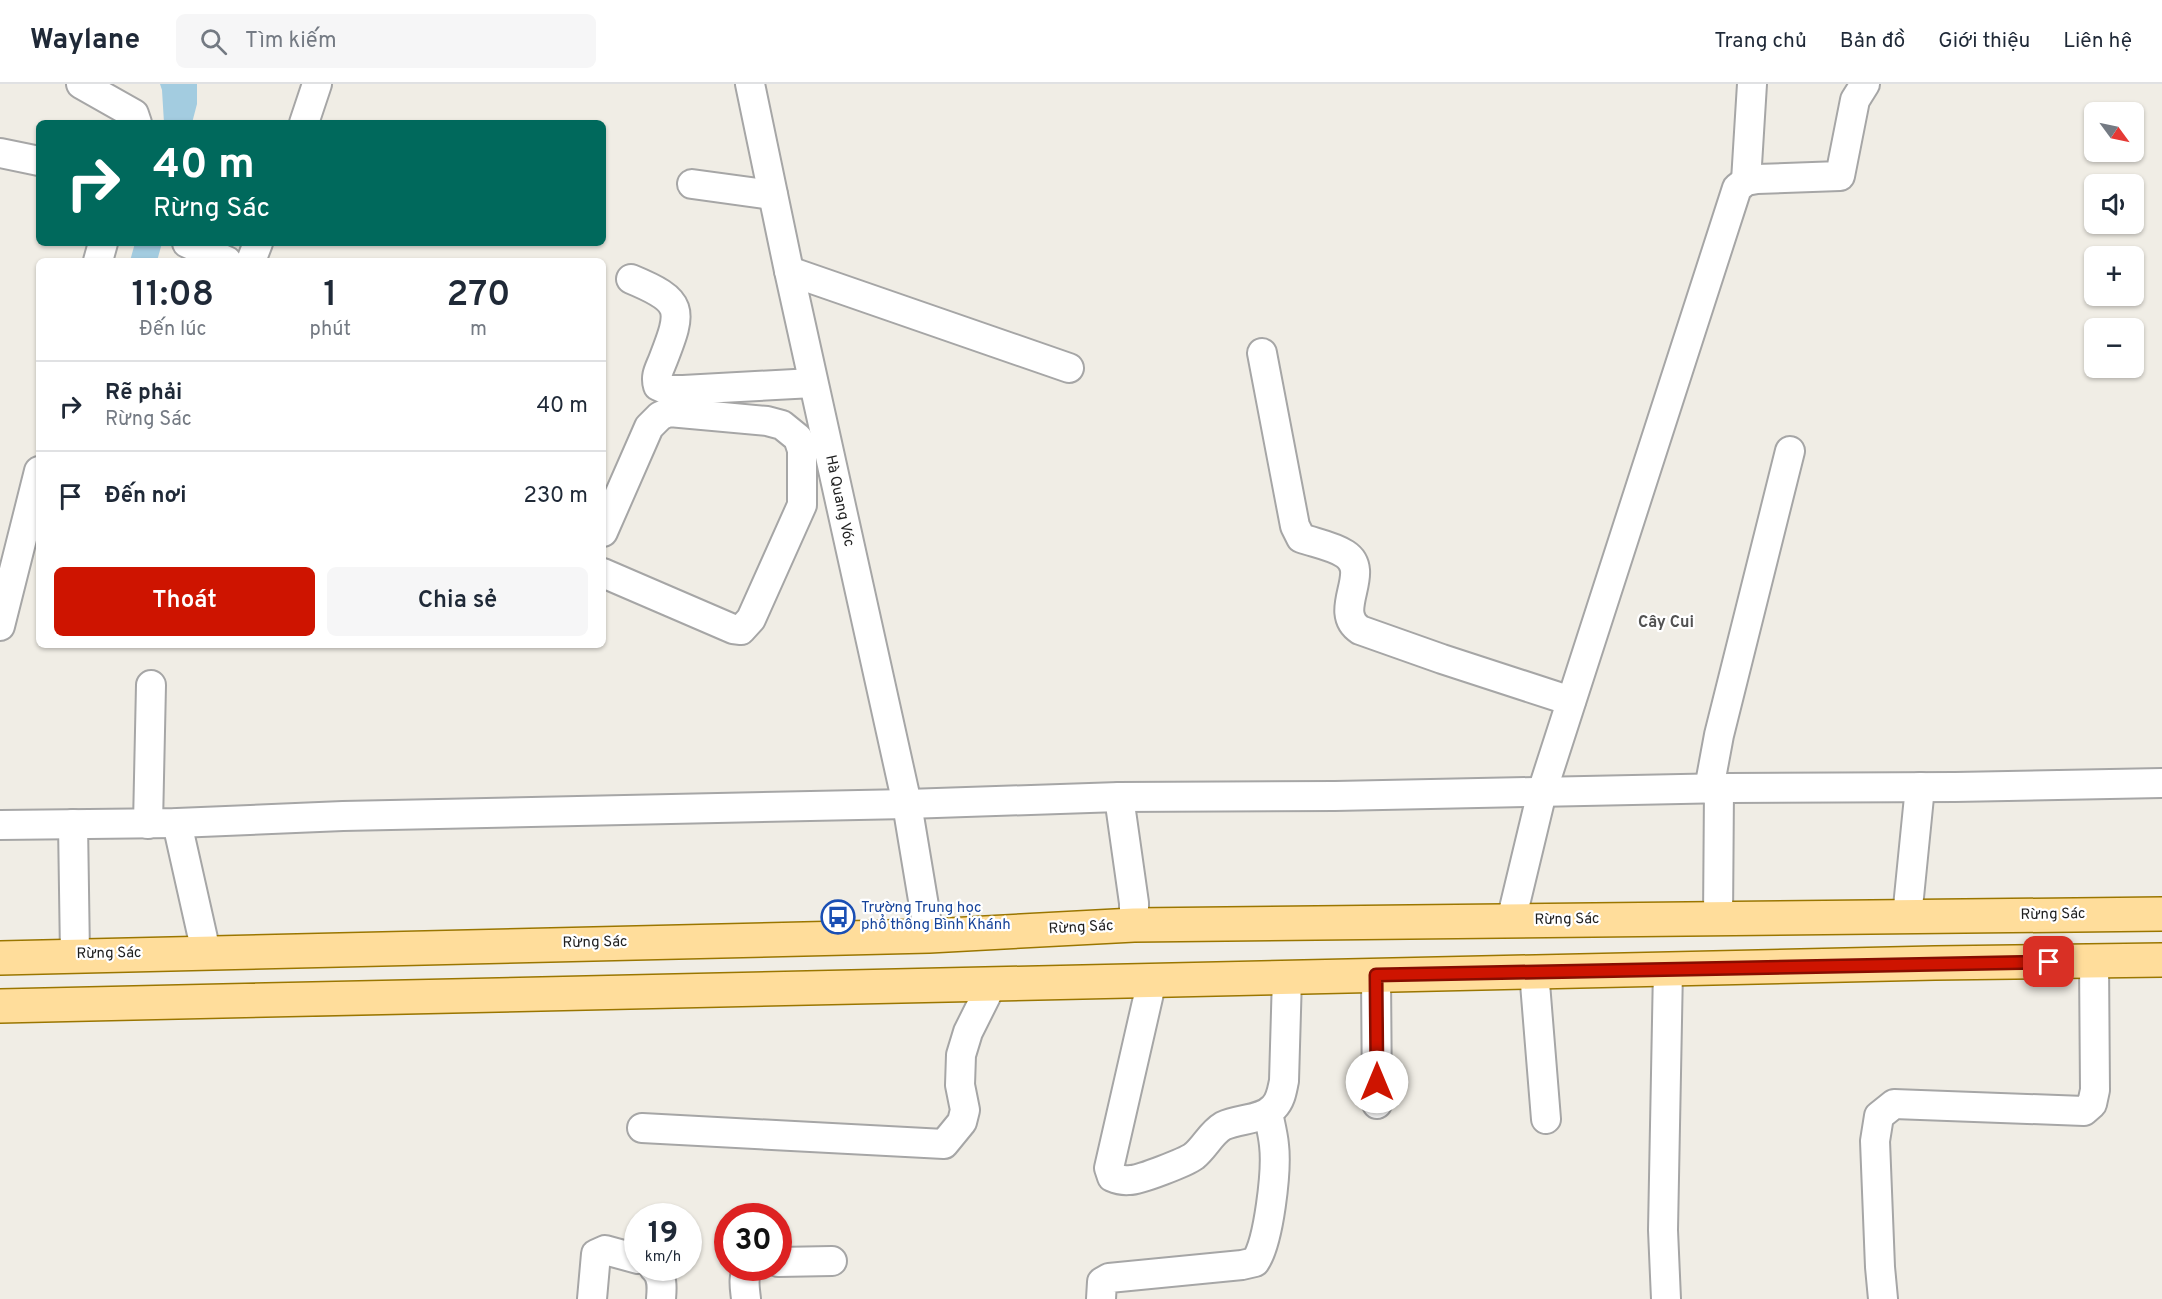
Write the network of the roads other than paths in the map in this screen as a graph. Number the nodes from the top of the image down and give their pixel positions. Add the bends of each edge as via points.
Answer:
1 (81, 84) edge
2 (317, 84) edge
3 (750, 84) edge
4 (1752, 84) edge
5 (1865, 84) edge
6 (136, 120) edge
7 (305, 120) edge
8 (0, 153) edge
9 (36, 160) edge
10 (1746, 181) junction
11 (692, 184) dead end
12 (773, 195) junction
13 (194, 246) edge
14 (220, 258) edge
15 (789, 271) junction
16 (632, 279) dead end
17 (1262, 352) dead end
18 (1069, 368) dead end
19 (813, 383) junction
20 (1790, 451) dead end
21 (36, 483) edge
22 (838, 498) junction
23 (802, 505) junction
24 (606, 525) edge
25 (606, 574) edge
26 (0, 626) edge
27 (151, 685) dead end
28 (1571, 701) junction
29 (2162, 783) edge
30 (1119, 797) junction
31 (1716, 797) junction
32 (1919, 798) junction
33 (907, 804) junction
34 (1539, 806) junction
35 (148, 824) junction
36 (0, 825) edge
37 (73, 835) junction
38 (179, 837) junction
39 (1908, 906) junction
40 (1719, 907) junction
41 (1514, 909) junction
42 (1134, 914) junction
43 (2162, 914) edge
44 (928, 927) junction
45 (74, 940) junction
46 (206, 952) junction
47 (0, 958) edge
48 (2162, 960) edge
49 (2094, 961) junction
50 (1668, 969) junction
51 (1534, 971) junction
52 (1376, 975) junction
53 (1287, 977) junction
54 (1152, 980) junction
55 (992, 984) junction
56 (933, 986) junction
57 (0, 1006) edge
58 (1377, 1104) dead end
59 (1268, 1113) junction
60 (1545, 1119) dead end
61 (642, 1128) dead end
62 (624, 1255) edge
63 (831, 1261) dead end
64 (792, 1262) edge
65 (661, 1281) edge
66 (745, 1281) edge
67 (592, 1299) edge
68 (662, 1299) edge
69 (746, 1299) edge
70 (1101, 1299) edge
71 (1666, 1299) edge
72 (1883, 1299) edge

1 - 6 street via 134,114
2 - 7 street
3 - 12 street, Hà Quang Vóc
4 - 10 street
5 - 10 street via 1855,100 1840,176
8 - 9 street
10 - 28 street via 1737,188
11 - 12 street
12 - 15 street, Hà Quang Vóc
13 - 14 street
15 - 18 street
15 - 19 street, Hà Quang Vóc
16 - 19 street via 671,301 676,310 674,331 656,377 658,386 683,390
17 - 28 street via 1295,526 1301,538 1347,555 1353,562 1356,569 1349,606 1353,625 1442,660
19 - 22 street, Hà Quang Vóc
20 - 31 street via 1719,735
21 - 26 street
22 - 23 street
22 - 33 street, Hà Quang Vóc
23 - 24 street via 802,450 798,438 782,425 669,412 649,427
23 - 25 street via 752,620 741,630
27 - 35 street
28 - 34 street
29 - 32 street
30 - 33 street
30 - 34 street
30 - 42 street
31 - 32 street
31 - 34 street
31 - 40 street
32 - 39 street
33 - 38 street via 343,816
33 - 44 street, Hà Quang Vóc
34 - 41 street
35 - 37 street
35 - 38 street
36 - 37 street
37 - 45 street
38 - 46 street
39 - 40 main road, Rừng Sác
39 - 43 main road, Rừng Sác
40 - 41 main road, Rừng Sác
41 - 42 main road, Rừng Sác
42 - 44 main road, Rừng Sác
44 - 46 main road, Rừng Sác
44 - 56 main road
45 - 46 main road, Rừng Sác
45 - 47 main road, Rừng Sác
48 - 49 main road
49 - 50 main road
49 - 72 street via 2095,1090 2092,1104 2084,1111 1894,1104 1879,1116 1875,1141
50 - 51 main road
50 - 71 street via 1663,1230
51 - 52 main road
51 - 60 street
52 - 53 main road
52 - 58 street
53 - 54 main road
53 - 59 street via 1284,1081 1281,1097
54 - 55 main road
54 - 59 street via 1109,1168 1112,1177 1133,1180 1185,1162 1221,1127
55 - 56 main road
55 - 61 street via 961,1055 960,1085 965,1110 962,1122 944,1144
56 - 57 main road
59 - 70 street via 1275,1163 1263,1246 1255,1262 1109,1278 1102,1282
62 - 67 street via 605,1250 596,1254
63 - 64 street
65 - 68 street
66 - 69 street

